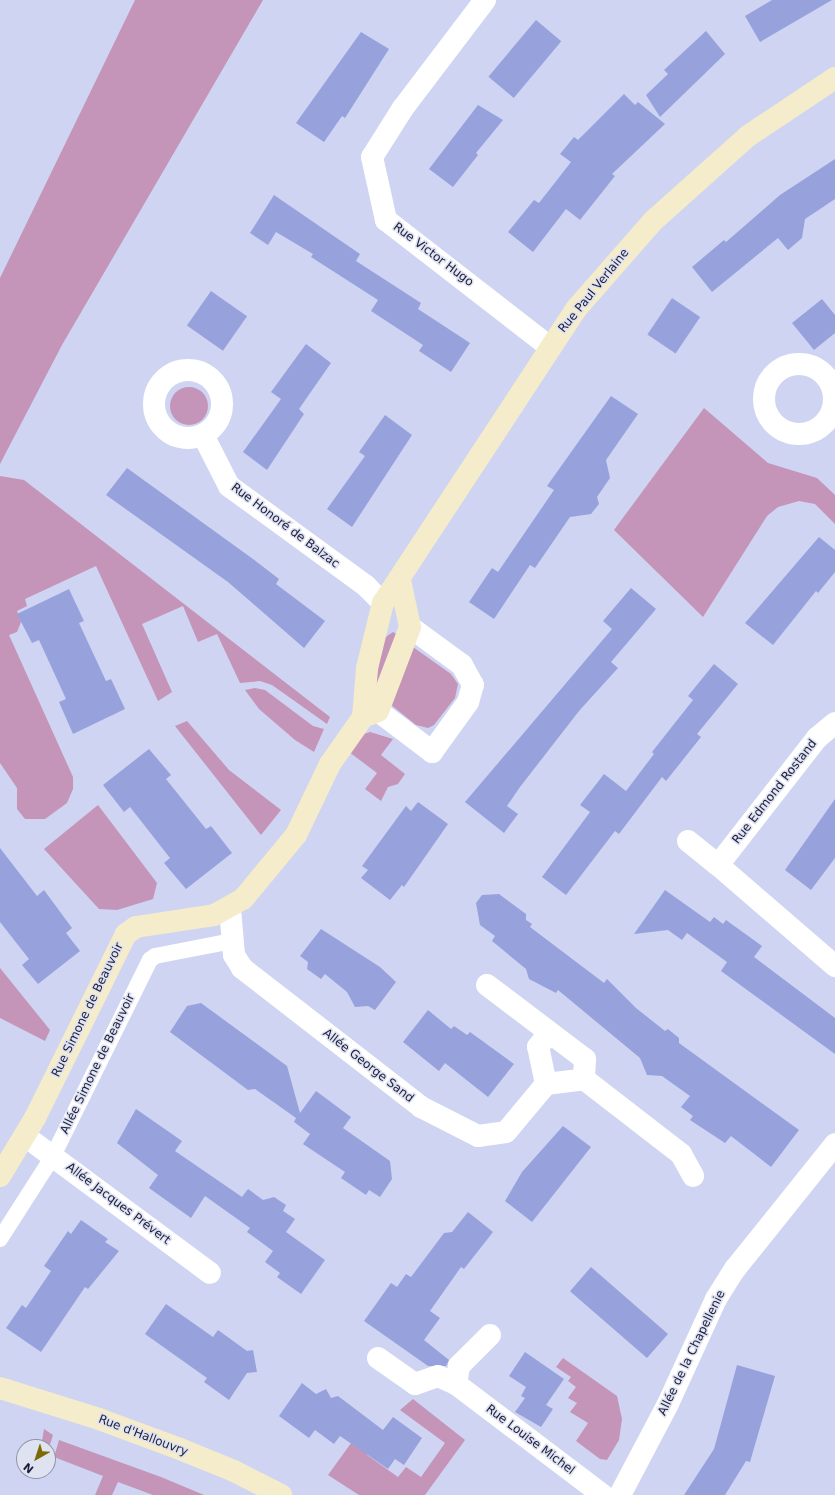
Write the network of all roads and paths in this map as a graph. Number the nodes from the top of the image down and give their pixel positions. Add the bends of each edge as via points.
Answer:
1 (485, 0) edge
2 (835, 78) edge
3 (550, 347) junction
4 (203, 435) dead end
5 (400, 580) junction
6 (383, 603) junction
7 (410, 627) junction
8 (370, 714) junction
9 (835, 723) edge
10 (688, 841) dead end
11 (718, 865) junction
12 (230, 909) junction
13 (232, 941) junction
14 (835, 966) edge
15 (487, 986) dead end
16 (549, 1033) junction
17 (584, 1079) junction
18 (546, 1084) junction
19 (25, 1136) junction
20 (835, 1144) edge
21 (52, 1156) junction
22 (0, 1176) edge
23 (693, 1176) dead end
24 (0, 1239) edge
25 (210, 1273) dead end
26 (490, 1335) dead end
27 (378, 1358) dead end
28 (456, 1384) junction
29 (0, 1388) edge
30 (281, 1495) edge
31 (603, 1495) edge
32 (620, 1495) edge

1 - 3 street, Rue Victor Hugo via 403,108 372,157 386,220
2 - 3 street, Rue Paul Verlaine via 748,136 652,220 576,309
3 - 5 street, Rue Paul Verlaine
4 - 6 street, Rue Honoré de Balzac via 229,486 366,586
5 - 6 street, Rue Paul Verlaine
5 - 7 street
6 - 8 street, Rue Paul Verlaine via 367,668
7 - 8 street
7 - 8 street via 462,665 473,685 468,702 432,752
8 - 12 street, Rue Simone de Beauvoir via 330,764 296,835 254,888
9 - 11 street, Rue Edmond Rostand via 817,738
10 - 11 street
11 - 14 street
12 - 13 street, Allée George Sand
12 - 19 street, Rue Simone de Beauvoir via 214,915 136,927 126,934
13 - 18 street, Allée George Sand via 234,955 242,968 421,1106 478,1136 506,1132
13 - 21 lane, Allée Simone de Beauvoir via 156,956 150,960
15 - 16 street
16 - 17 street via 585,1059
16 - 18 street via 538,1047
17 - 18 street
17 - 23 street via 681,1154
19 - 21 street, Allée Jacques Prévert
19 - 22 street, Rue Simone de Beauvoir
20 - 32 street, Allée de la Chapellenie via 743,1258 716,1299 660,1420
21 - 24 lane, Allée Simone de Beauvoir
21 - 25 street, Allée Jacques Prévert
26 - 28 street via 459,1366
27 - 28 street, Rue Louise Michel via 415,1384 438,1376
28 - 31 street, Rue Louise Michel
29 - 30 street, Rue d'Hallouvry via 99,1419 180,1449 234,1471

